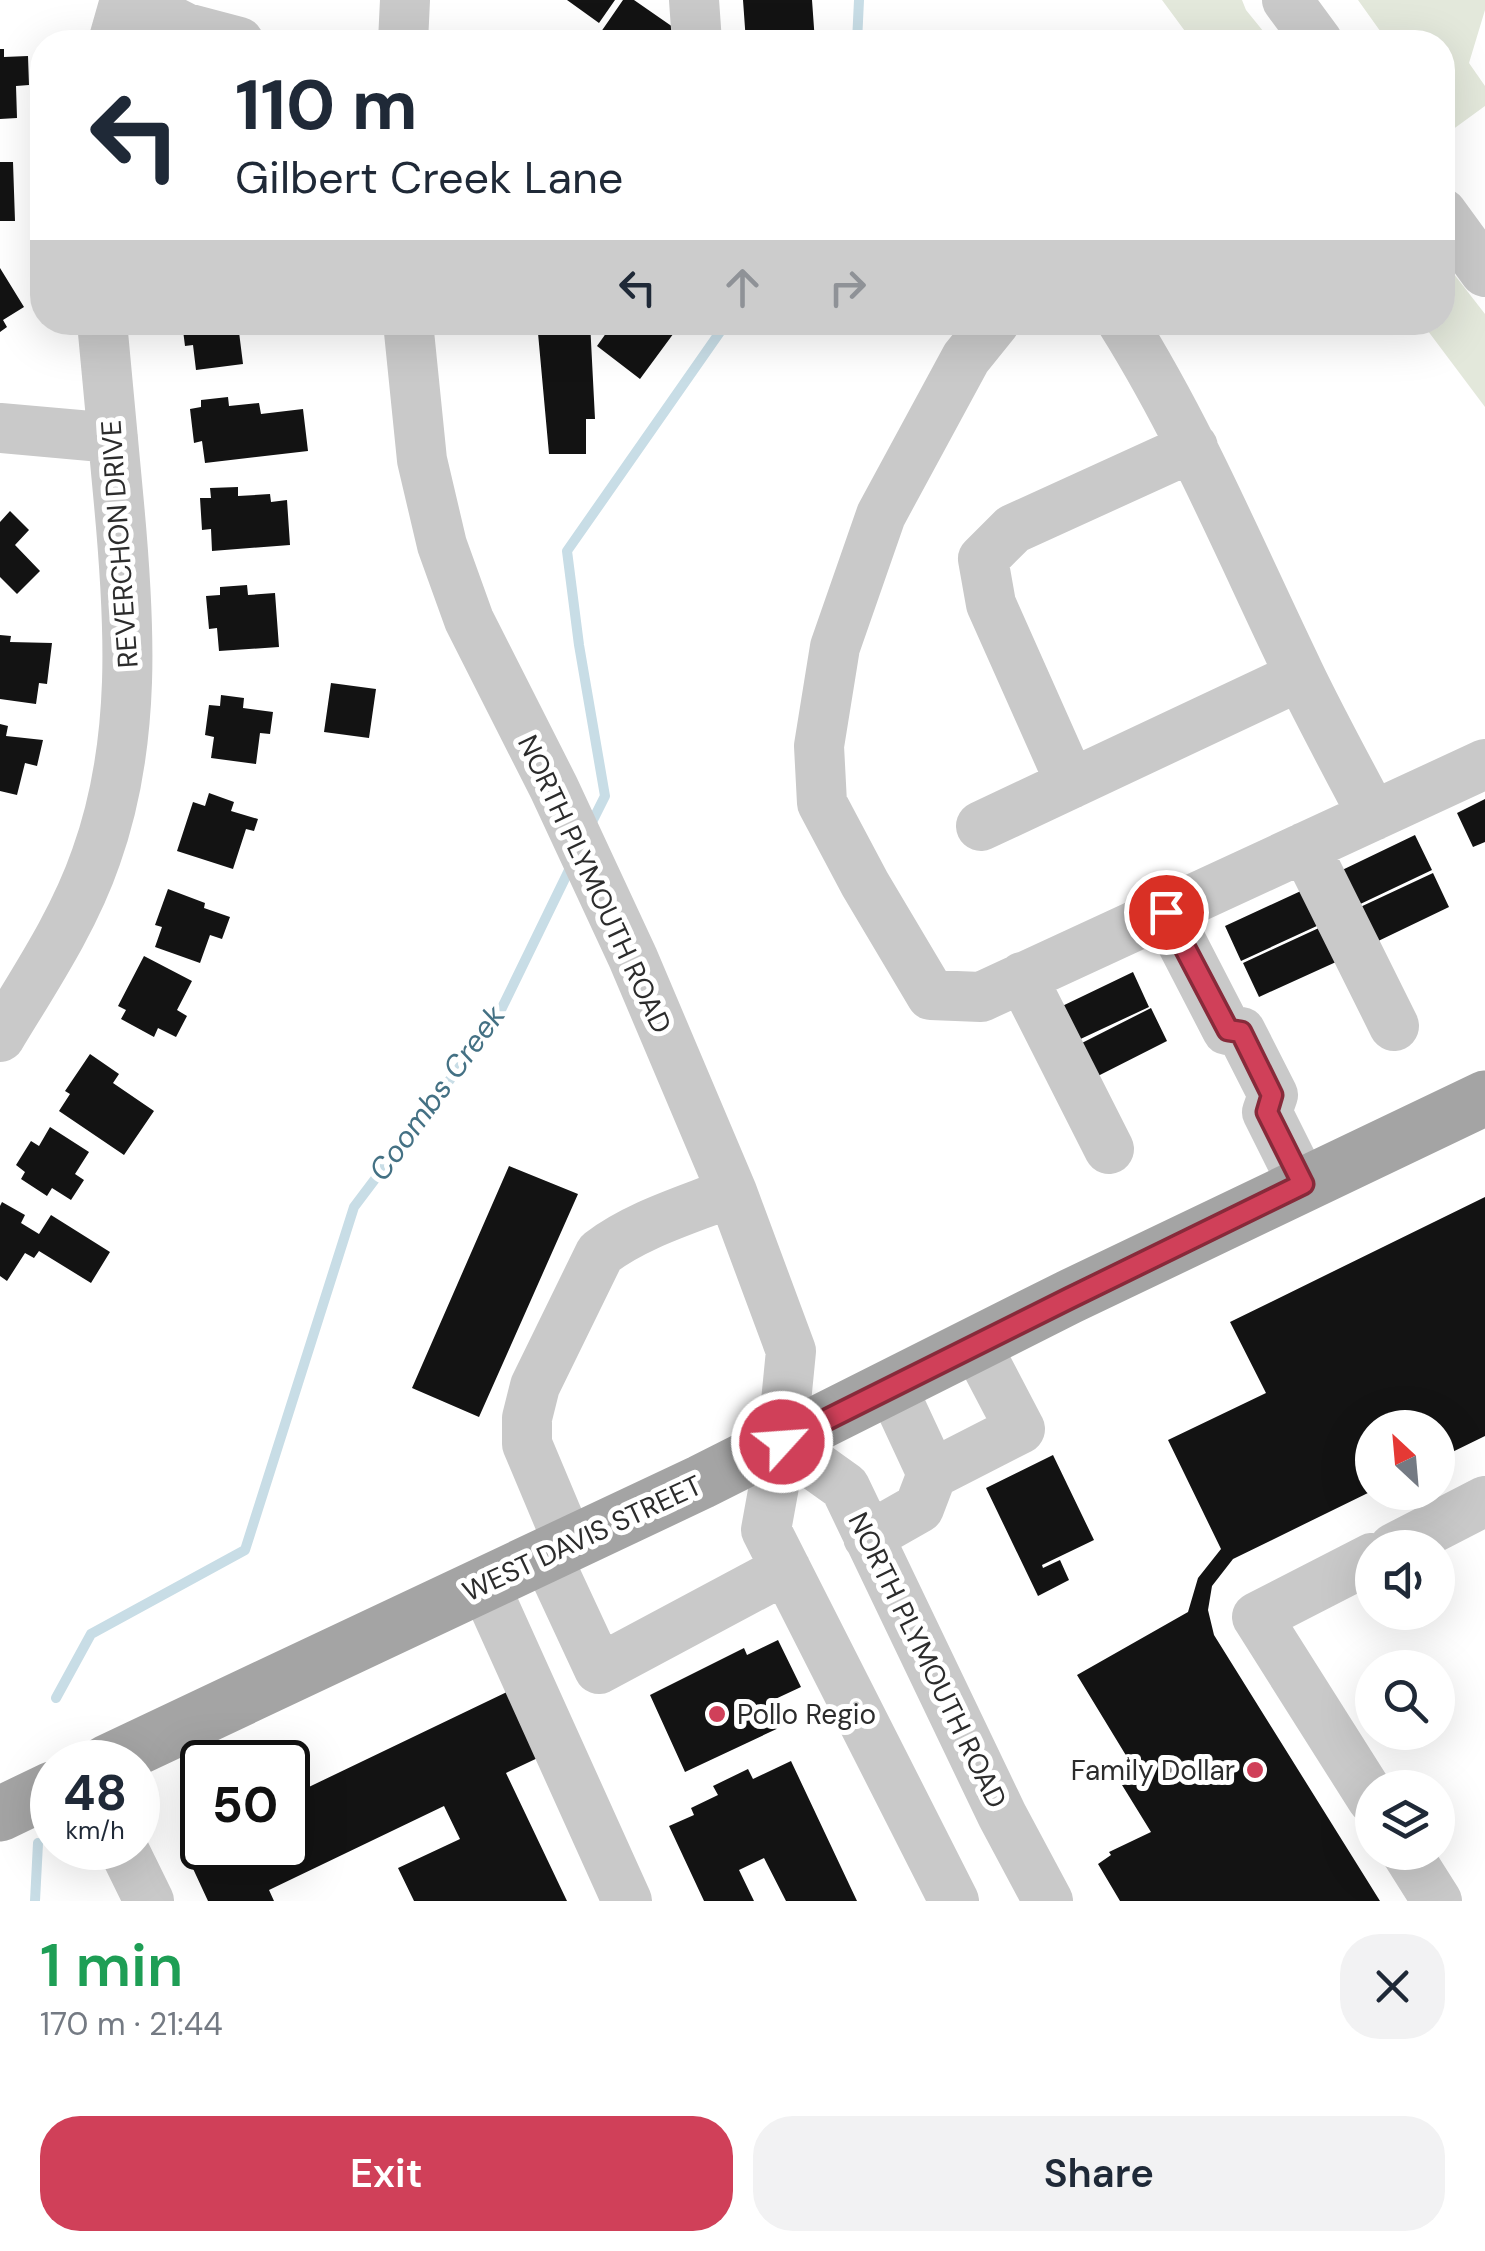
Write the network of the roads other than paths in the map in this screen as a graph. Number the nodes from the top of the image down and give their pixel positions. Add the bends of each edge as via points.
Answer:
1 (127, 0) edge
2 (405, 0) edge
3 (694, 0) edge
4 (1288, 0) edge
5 (117, 30) edge
6 (194, 30) edge
7 (404, 30) edge
8 (696, 30) edge
9 (1309, 30) edge
10 (1455, 231) edge
11 (1485, 272) edge
12 (103, 335) edge
13 (409, 335) edge
14 (984, 335) edge
15 (1130, 335) edge
16 (0, 428) edge
17 (113, 438) junction
18 (1193, 448) junction
19 (1300, 676) junction
20 (1485, 764) edge
21 (1070, 784) junction
22 (1373, 816) junction
23 (981, 826) dead end
24 (1305, 847) junction
25 (1166, 912) junction
26 (1022, 976) junction
27 (1394, 1026) dead end
28 (1, 1034) edge
29 (1485, 1098) edge
30 (1109, 1150) dead end
31 (1303, 1184) junction
32 (732, 1192) junction
33 (976, 1345) junction
34 (892, 1388) junction
35 (782, 1442) junction
36 (932, 1474) junction
37 (1485, 1501) edge
38 (1429, 1530) edge
39 (868, 1536) junction
40 (558, 1549) junction
41 (1355, 1567) edge
42 (786, 1569) junction
43 (484, 1584) junction
44 (154, 1740) edge
45 (1355, 1772) edge
46 (30, 1799) edge
47 (0, 1814) edge
48 (133, 1870) edge
49 (1417, 1870) edge
50 (149, 1901) edge
51 (627, 1901) edge
52 (954, 1901) edge
53 (1048, 1901) edge
54 (1437, 1901) edge

1 - 5 street
1 - 6 street
2 - 7 street
3 - 8 street
4 - 9 street
10 - 11 street
12 - 17 street, REVERCHON DRIVE
13 - 32 street, NORTH PLYMOUTH ROAD via 422,460 469,620 633,958
14 - 26 street via 881,515 835,647 819,746 822,803 930,994 981,997
15 - 18 street
16 - 17 street
17 - 28 street, REVERCHON DRIVE via 128,640 121,766 96,857 58,941
18 - 19 street
18 - 21 street via 1013,528 983,559 992,604
19 - 21 street
19 - 22 street
20 - 22 street
21 - 23 street
22 - 24 street
24 - 25 street
24 - 27 street
25 - 26 street
25 - 31 street via 1228,1030 1241,1032 1272,1095 1267,1112
26 - 30 street
29 - 31 main road, WEST DAVIS STREET
31 - 33 main road, WEST DAVIS STREET
32 - 35 street, NORTH PLYMOUTH ROAD via 791,1351
32 - 40 street via 600,1253 535,1386 528,1444
33 - 34 main road, WEST DAVIS STREET
33 - 36 street via 1020,1430
34 - 35 main road, WEST DAVIS STREET
34 - 36 street
35 - 39 street, NORTH PLYMOUTH ROAD via 845,1487
35 - 40 main road, WEST DAVIS STREET
35 - 42 street, NORTH PLYMOUTH ROAD via 766,1530
36 - 39 street via 919,1508
37 - 38 street
39 - 53 street, NORTH PLYMOUTH ROAD
40 - 42 street via 599,1669
40 - 43 main road, WEST DAVIS STREET
41 - 45 street via 1257,1617
42 - 52 street, NORTH PLYMOUTH ROAD
43 - 44 main road, WEST DAVIS STREET
43 - 51 street
46 - 47 main road
48 - 50 street
49 - 54 street

